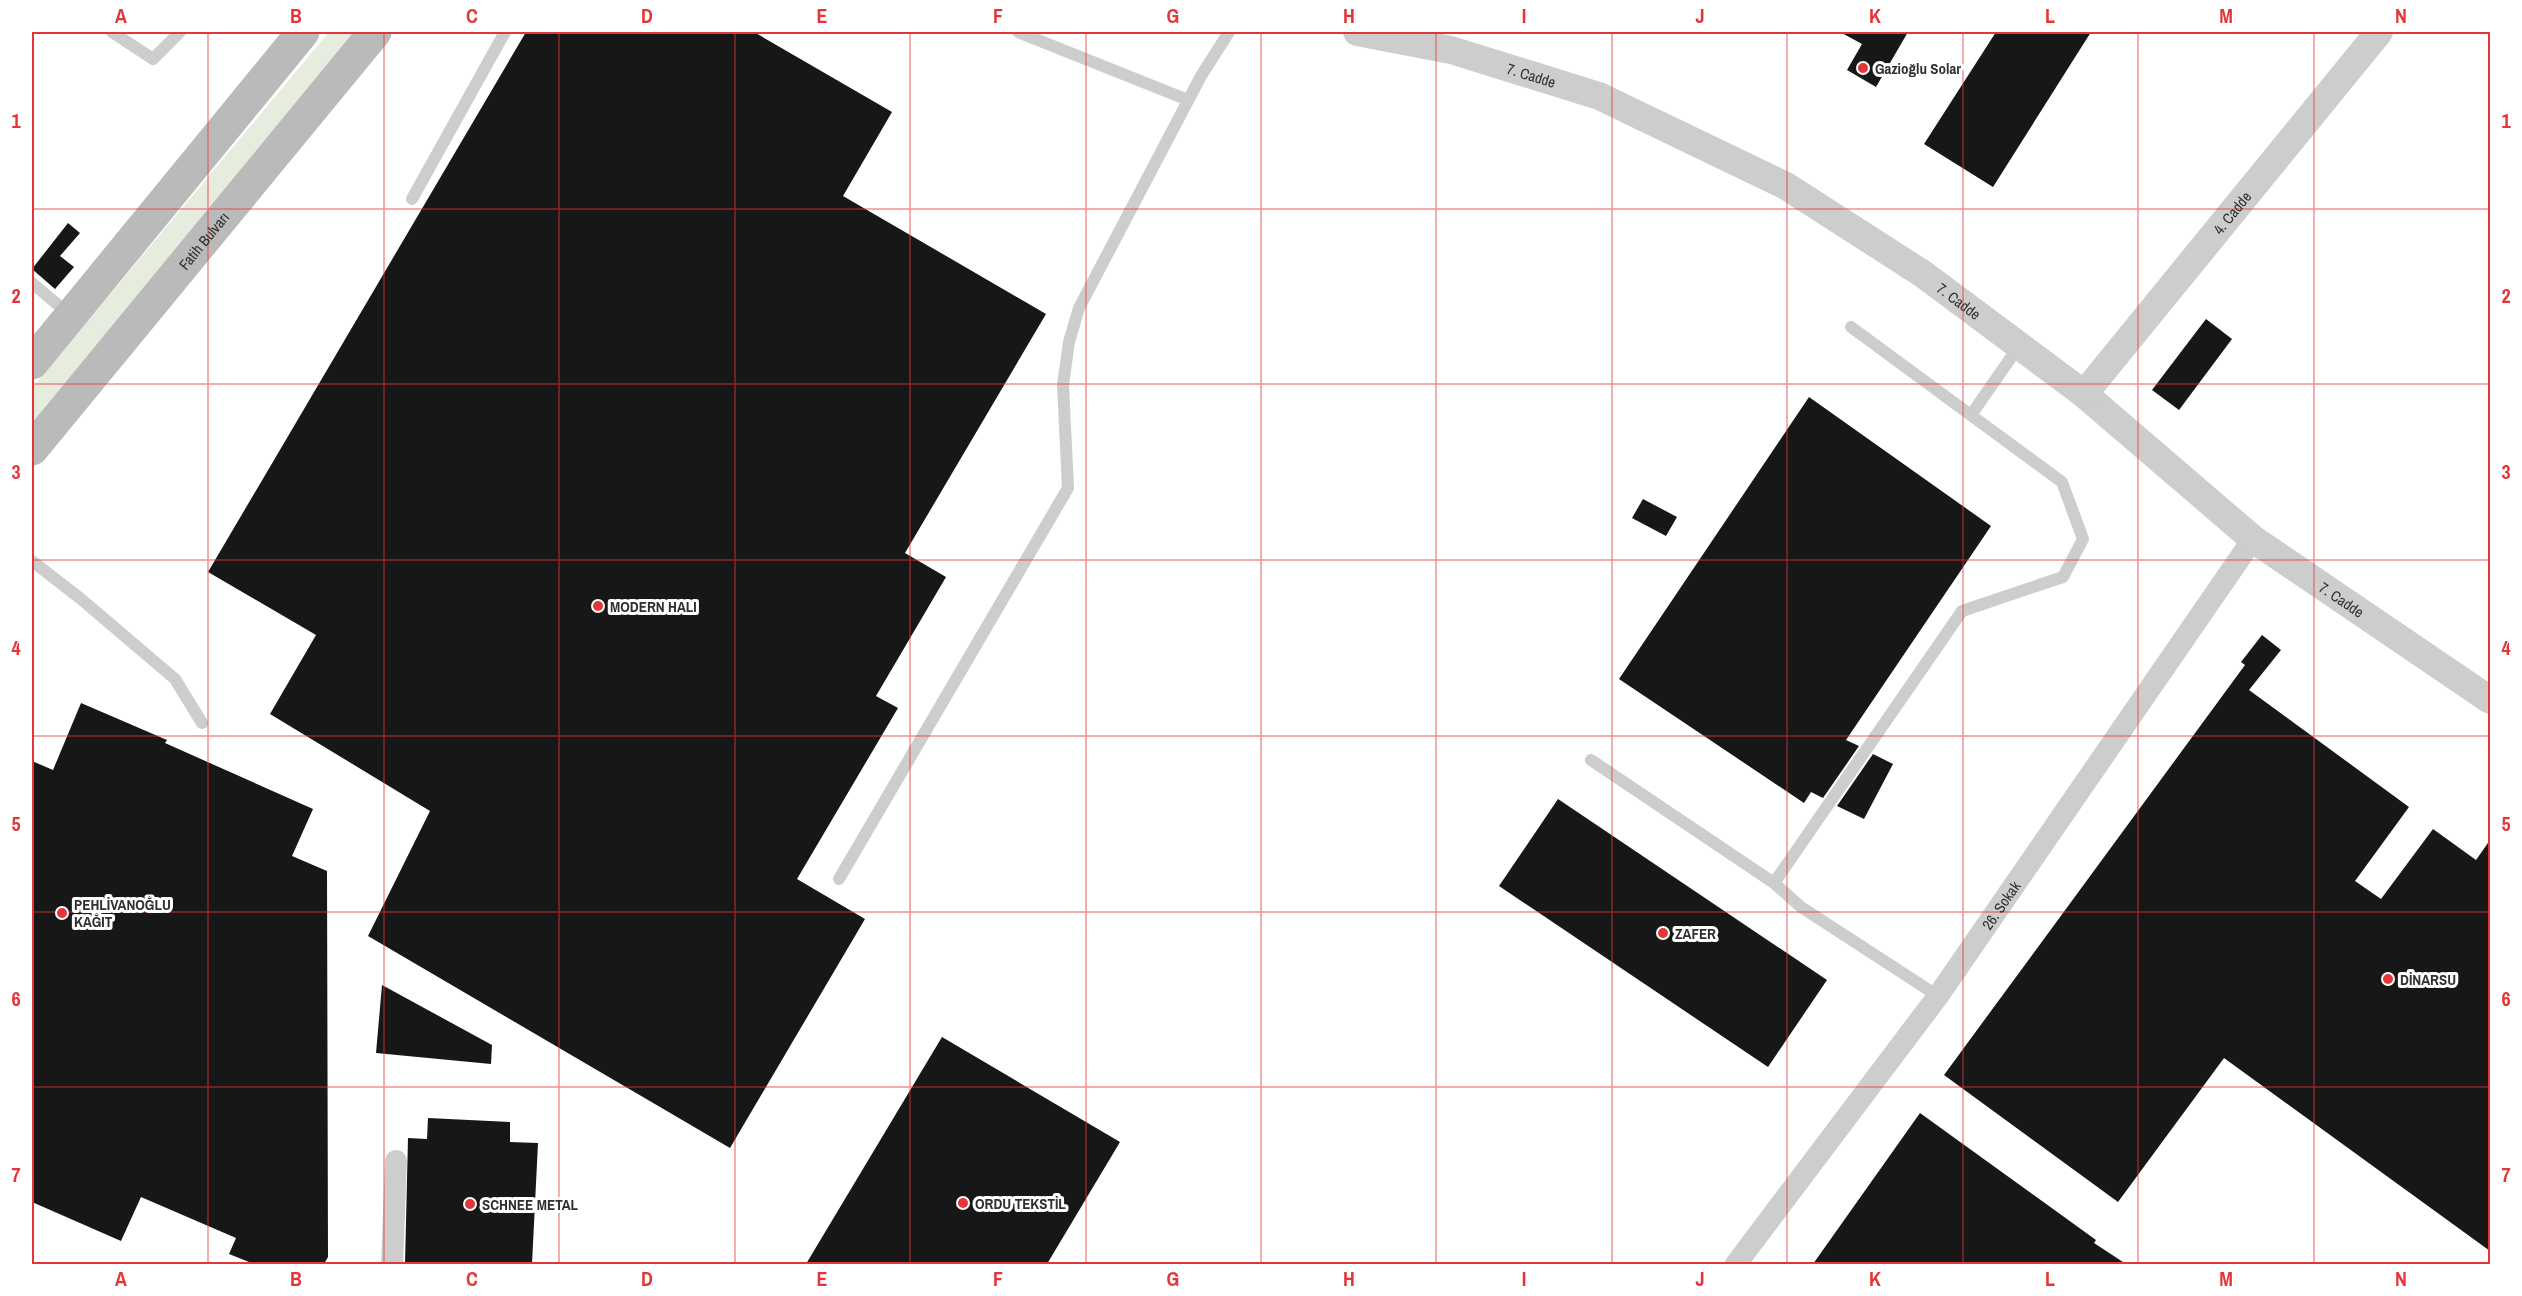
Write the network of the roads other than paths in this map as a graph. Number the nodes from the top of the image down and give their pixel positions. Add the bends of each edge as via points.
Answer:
1 (112, 32) edge
2 (180, 32) edge
3 (303, 32) edge
4 (375, 32) edge
5 (505, 32) edge
6 (1018, 32) edge
7 (1228, 32) edge
8 (1357, 32) edge
9 (2379, 32) edge
10 (1188, 100) junction
11 (412, 199) dead end
12 (32, 283) edge
13 (71, 316) junction
14 (1851, 327) dead end
15 (2019, 346) junction
16 (32, 363) edge
17 (2084, 394) junction
18 (1971, 415) junction
19 (32, 449) edge
20 (2253, 539) junction
21 (32, 561) edge
22 (2490, 700) edge
23 (202, 723) dead end
24 (1591, 760) dead end
25 (839, 879) dead end
26 (1774, 883) junction
27 (1938, 996) junction
28 (396, 1161) dead end
29 (392, 1264) edge
30 (1736, 1264) edge

1 - 2 lane via 153,59
3 - 13 main road
4 - 19 main road, Fatih Bulvarı
5 - 11 lane
6 - 10 lane
7 - 10 lane
8 - 15 street, 7. Cadde via 1451,50 1599,96 1786,186 1923,274
9 - 17 street, 4. Cadde
10 - 25 lane via 1079,308 1063,385 1068,488
12 - 13 lane
13 - 16 main road
14 - 18 lane
15 - 17 street, 7. Cadde
15 - 18 lane
17 - 20 street, 7. Cadde
18 - 26 lane via 2062,482 2083,539 2063,577 1962,611
20 - 22 street, 7. Cadde
20 - 27 street, 26. Sokak
21 - 23 lane via 175,679
24 - 26 lane
26 - 27 lane via 1802,907
27 - 30 street, 26. Sokak
28 - 29 street

